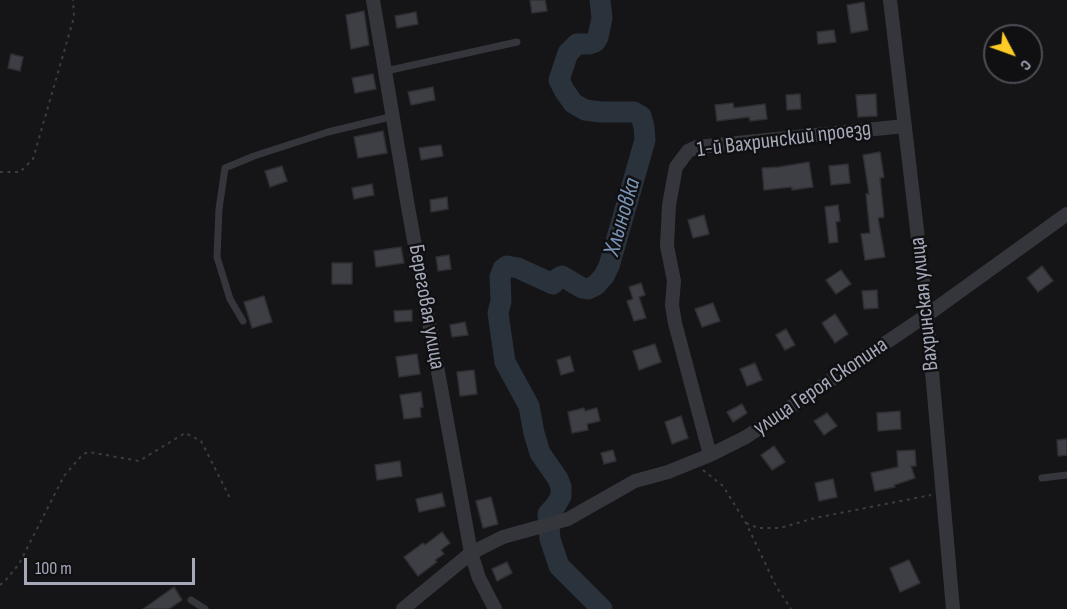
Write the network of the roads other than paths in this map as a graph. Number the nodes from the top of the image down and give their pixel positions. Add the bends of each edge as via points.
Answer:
1 (373, 0) edge
2 (890, 0) edge
3 (517, 42) dead end
4 (386, 71) junction
5 (394, 116) junction
6 (905, 126) junction
7 (1067, 214) edge
8 (927, 315) junction
9 (243, 321) dead end
10 (710, 455) junction
11 (1067, 475) edge
12 (1042, 478) dead end
13 (471, 554) junction
14 (191, 600) dead end
15 (205, 609) edge
16 (403, 609) edge
17 (495, 609) edge
18 (953, 609) edge

1 - 4 street, Береговая улица
2 - 6 street, Вахринская улица
3 - 4 lane
4 - 5 street, Береговая улица
5 - 9 lane via 328,132 225,168 217,257 230,299
5 - 13 street, Береговая улица
6 - 8 street, Вахринская улица
6 - 10 street, 1-й Вахринский проезд via 697,147 688,151 676,167 667,246 674,281 672,305
7 - 8 street, улица Героя Скопина
8 - 10 street, улица Героя Скопина via 746,437
8 - 18 street, Вахринская улица
10 - 13 street, улица Героя Скопина via 635,481 568,519 503,537
11 - 12 lane
13 - 16 street, улица Героя Скопина
13 - 17 street, Береговая улица
14 - 15 lane

